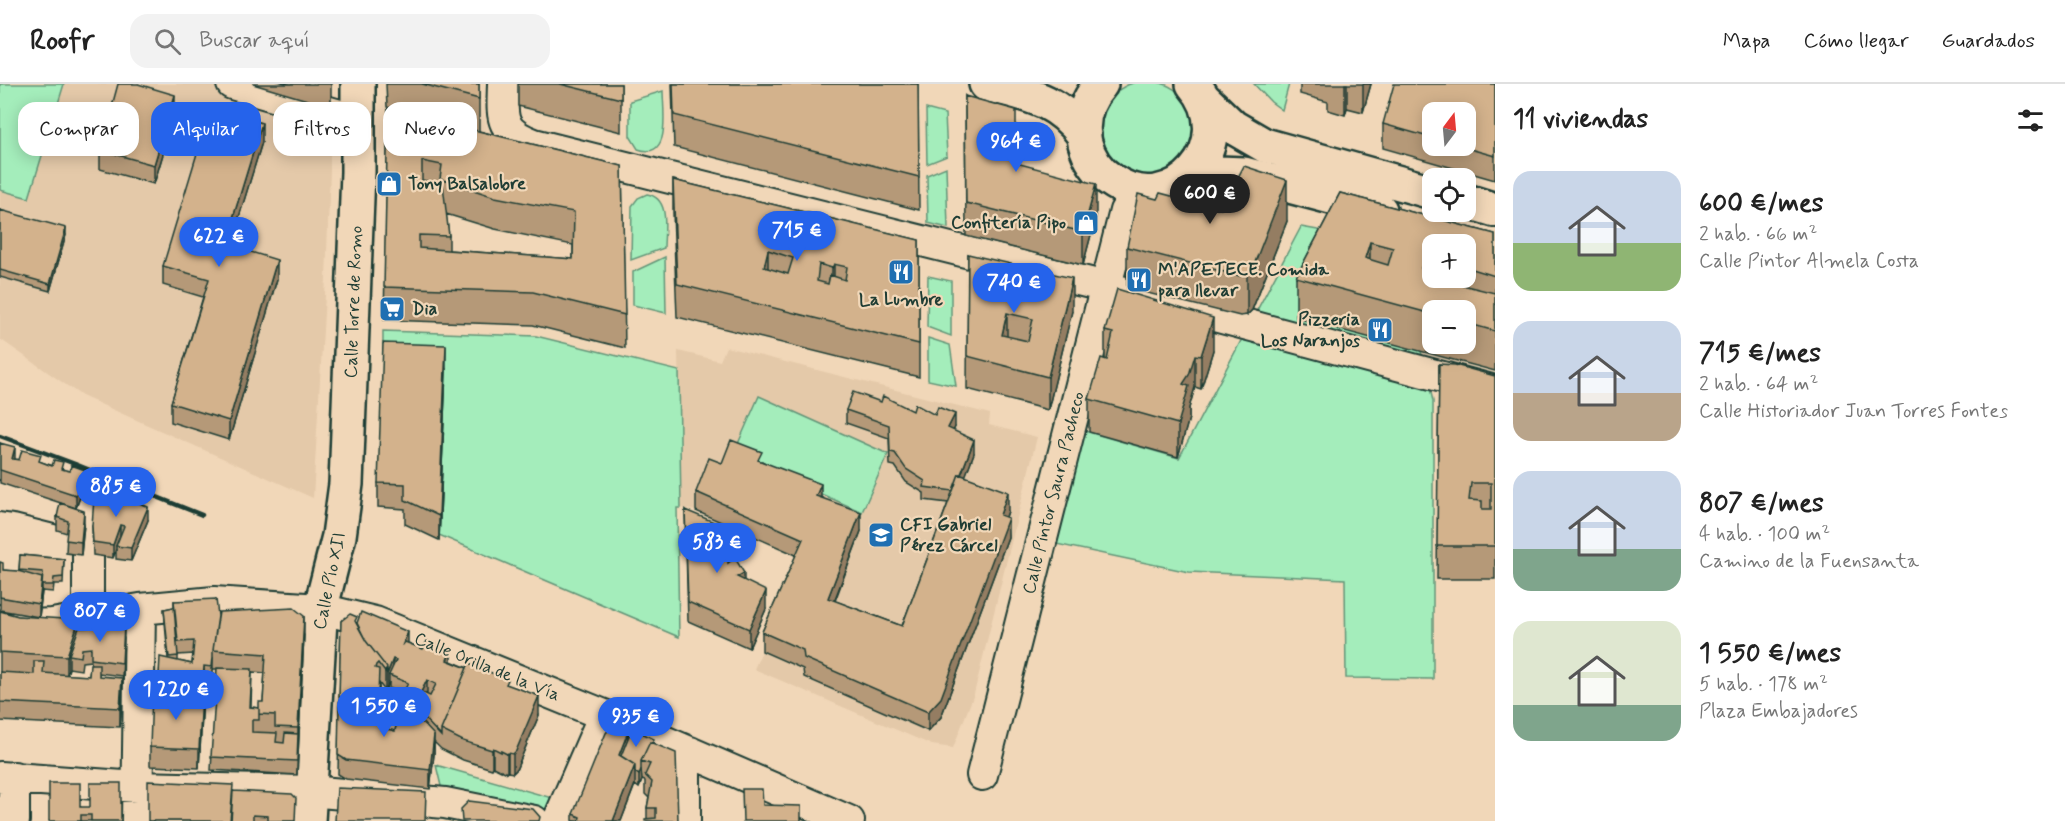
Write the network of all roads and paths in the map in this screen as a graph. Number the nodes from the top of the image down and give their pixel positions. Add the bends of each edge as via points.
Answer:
1 (232, 84) edge
2 (358, 84) edge
3 (502, 84) edge
4 (986, 84) edge
5 (1098, 87) edge
6 (1198, 92) edge
7 (1034, 96) junction
8 (294, 102) edge
9 (1084, 135) junction
10 (1186, 179) junction
11 (1422, 189) edge
12 (1129, 196) junction
13 (1476, 204) edge
14 (1495, 210) edge
15 (1403, 217) edge
16 (1106, 287) junction
17 (1485, 388) edge
18 (0, 496) edge
19 (342, 521) joint
20 (140, 609) junction
21 (321, 609) junction
22 (88, 618) junction
23 (0, 620) edge
24 (604, 715) junction
25 (690, 752) junction
26 (982, 776) dead end
27 (7, 777) edge
28 (137, 787) junction
29 (308, 806) edge
30 (446, 812) edge
31 (817, 814) edge
32 (14, 821) edge
33 (137, 821) edge
34 (534, 821) edge
35 (558, 821) edge
36 (685, 821) edge
37 (849, 821) edge

1 - 8 street
2 - 19 main road, Calle Torre de Romo via 353,352
3 - 16 street via 506,126 512,134 534,144
4 - 7 main road
5 - 7 main road via 1078,96
5 - 9 main road via 1084,116
6 - 10 main road via 1210,118 1208,147 1200,165
6 - 11 main road via 1233,128 1264,145
7 - 9 main road via 1060,110
9 - 12 main road via 1097,168
10 - 12 main road via 1173,187
10 - 15 main road via 1218,173 1244,174
12 - 16 street, Calle Pintor Saura Pacheco
13 - 14 main road
16 - 17 street
16 - 26 street, Calle Pintor Saura Pacheco
18 - 22 street via 88,516
19 - 21 main road, Calle Pío XII
20 - 21 street, Calle Orilla de la Vía via 214,602
20 - 22 street, Calle Orilla de la Vía
20 - 28 street
21 - 24 street, Calle Orilla de la Vía via 375,622
21 - 29 main road, Calle Pío XII
22 - 23 street, Calle Orilla de la Vía via 31,625
24 - 25 street, Calle Orilla de la Vía
24 - 35 street
25 - 31 street, Calle Orilla de la Vía
25 - 36 street via 685,769
27 - 28 street
27 - 32 street
28 - 29 street
28 - 33 street
29 - 30 street
30 - 34 street
31 - 37 street, Calle Orilla de la Vía

